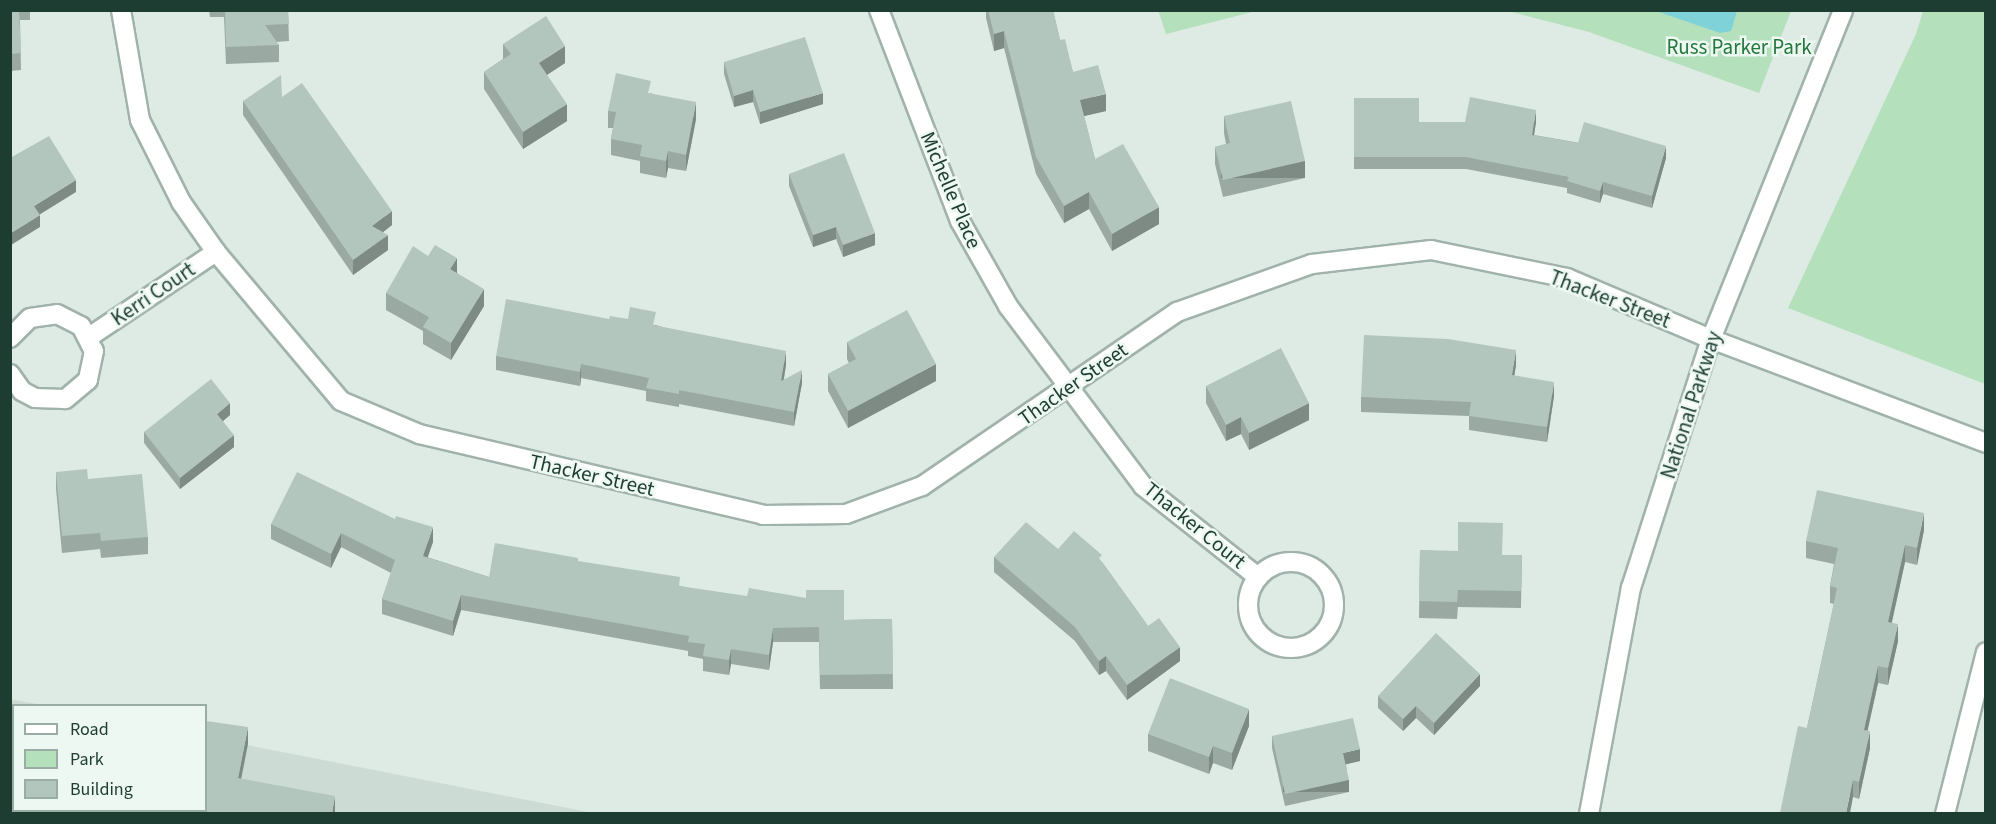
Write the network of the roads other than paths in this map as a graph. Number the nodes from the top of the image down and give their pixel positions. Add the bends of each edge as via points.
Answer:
1 (121, 10) edge
2 (879, 10) edge
3 (1843, 10) edge
4 (216, 252) junction
5 (89, 337) junction
6 (10, 338) edge
7 (1711, 339) junction
8 (10, 374) edge
9 (1067, 386) junction
10 (1986, 442) edge
11 (1258, 577) junction
12 (1986, 652) edge
13 (1589, 813) edge
14 (1945, 813) edge

1 - 4 street, Thacker Street via 140,120 181,202
2 - 9 street, Michelle Place via 960,221 1008,306
3 - 7 street, National Parkway
4 - 5 street, Kerri Court
4 - 9 street, Thacker Street via 341,401 419,434 763,515 846,514 922,486
5 - 6 street, Kerri Court via 81,326 57,314 30,318
5 - 8 street, Kerri Court via 94,366 78,392 65,399 35,398 22,391
7 - 9 street, Thacker Street via 1567,278 1431,250 1312,264 1177,312
7 - 10 street, Thacker Street
7 - 13 street, National Parkway via 1631,588
9 - 11 street, Thacker Court via 1143,486
11 - 11 street, Thacker Court via 1248,603 1249,617 1265,639 1291,648 1304,646 1327,630 1334,602 1323,576 1298,562 1283,562
12 - 14 street

